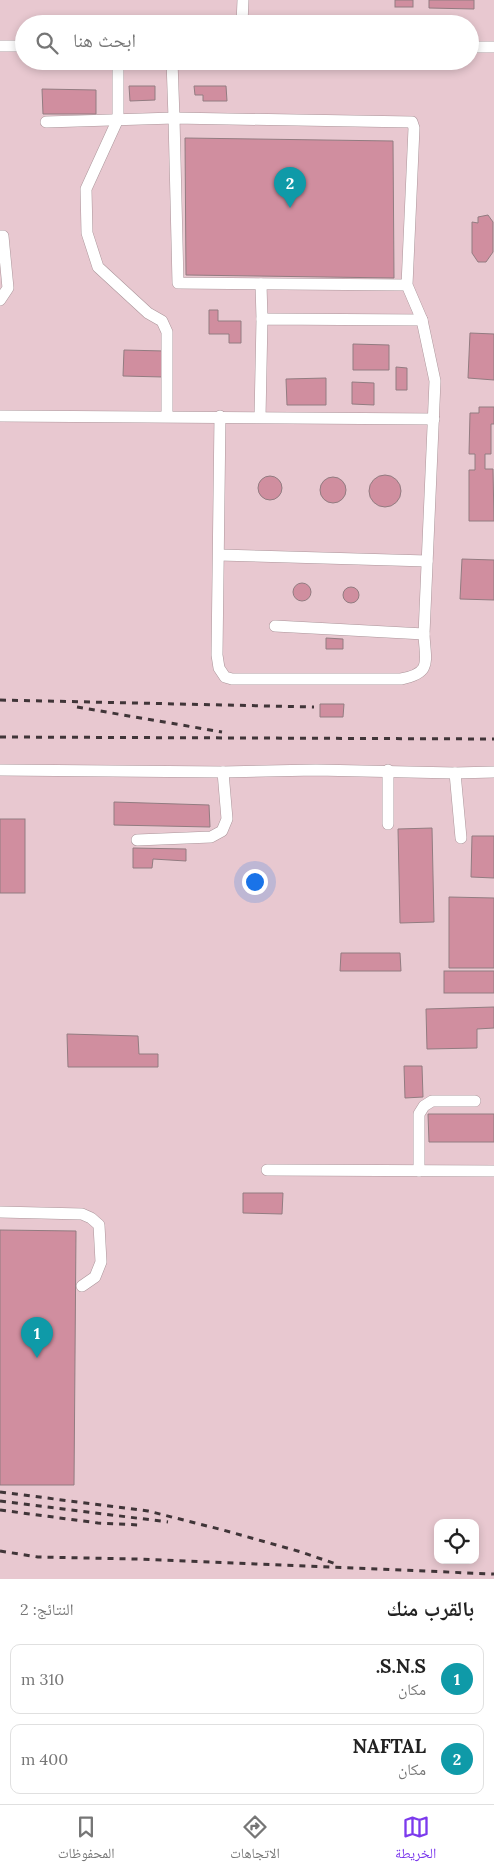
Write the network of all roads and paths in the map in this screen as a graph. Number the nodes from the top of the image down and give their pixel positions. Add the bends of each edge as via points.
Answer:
1 (243, 0) edge
2 (242, 15) edge
3 (0, 46) edge
4 (15, 46) edge
5 (479, 47) edge
6 (494, 47) edge
7 (118, 70) edge
8 (172, 70) edge
9 (174, 118) junction
10 (118, 119) junction
11 (46, 122) dead end
12 (0, 236) edge
13 (261, 284) junction
14 (407, 285) junction
15 (0, 300) edge
16 (262, 318) junction
17 (422, 320) junction
18 (0, 416) edge
19 (167, 416) junction
20 (220, 416) junction
21 (260, 417) junction
22 (434, 419) junction
23 (219, 555) junction
24 (427, 560) junction
25 (275, 626) dead end
26 (424, 634) junction
27 (0, 770) edge
28 (388, 770) junction
29 (223, 772) junction
30 (494, 772) edge
31 (455, 773) junction
32 (388, 824) dead end
33 (461, 838) dead end
34 (137, 840) dead end
35 (475, 1101) dead end
36 (267, 1170) dead end
37 (419, 1171) junction
38 (494, 1172) edge
39 (0, 1212) edge
40 (82, 1286) dead end

1 - 2 street
3 - 4 street
5 - 6 street
7 - 10 street
8 - 9 street
9 - 10 street
9 - 13 street via 178,283
9 - 14 street via 411,121 414,128
10 - 11 street
10 - 19 street via 86,189 87,233 98,267 165,326
12 - 15 street via 3,236 8,288
13 - 14 street
13 - 16 street
14 - 17 street
16 - 17 street
16 - 21 street
17 - 22 street via 436,381
18 - 19 street
19 - 20 street
20 - 21 street
20 - 23 street
21 - 22 street
22 - 24 street
23 - 24 street
23 - 26 street via 217,655 224,677 232,680 415,677 422,673 425,665
24 - 26 street
25 - 26 street
27 - 29 street
28 - 29 street
28 - 31 street
28 - 32 street
29 - 34 street via 227,819 222,831 211,837
30 - 31 street
31 - 33 street
35 - 37 street via 432,1101 424,1106 419,1114
36 - 37 street
37 - 38 street
39 - 40 street via 82,1214 99,1225 101,1262 96,1277

